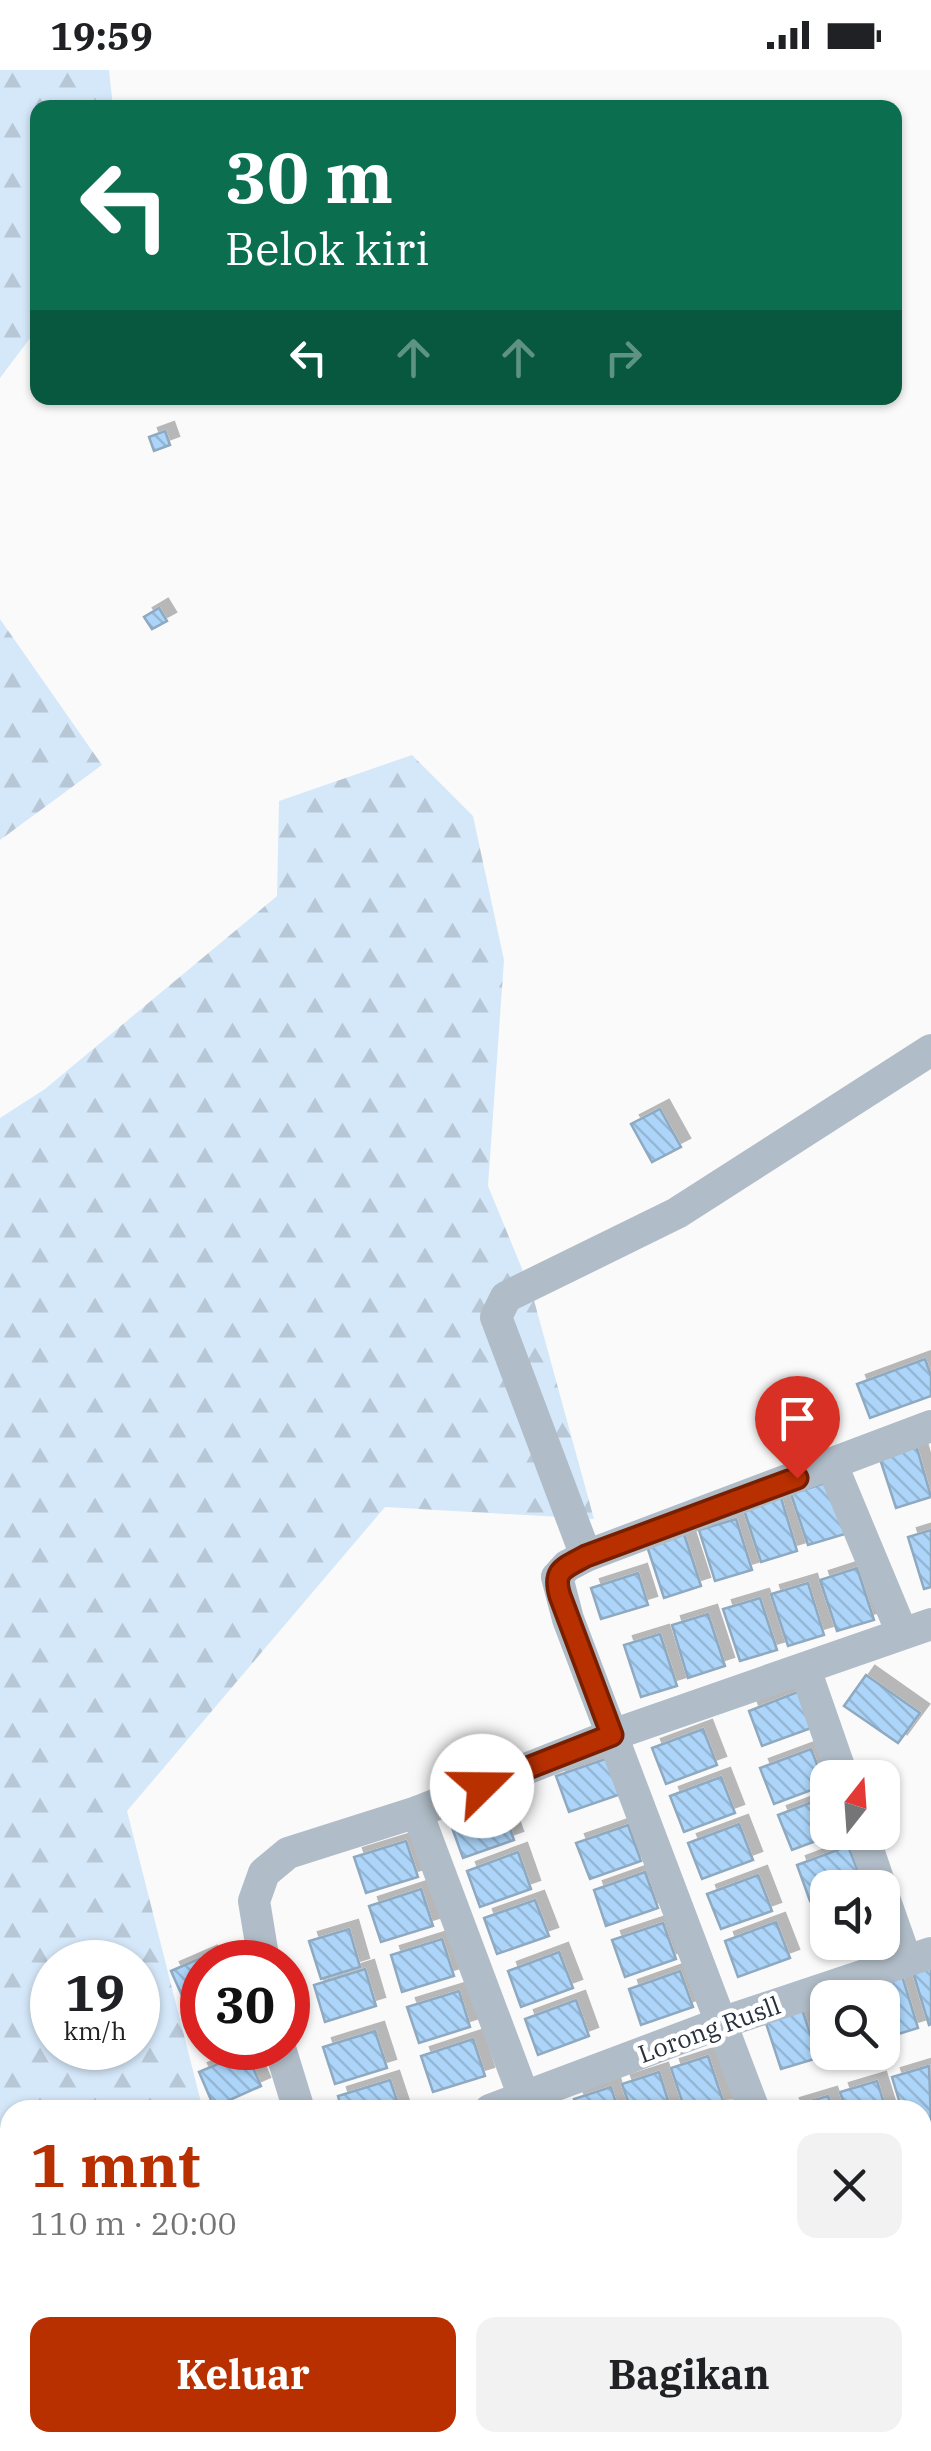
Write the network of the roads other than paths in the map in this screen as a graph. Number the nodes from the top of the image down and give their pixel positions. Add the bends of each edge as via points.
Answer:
1 (931, 1050) edge
2 (931, 1426) edge
3 (832, 1465) junction
4 (586, 1556) junction
5 (916, 1629) edge
6 (805, 1669) junction
7 (612, 1735) junction
8 (836, 1760) edge
9 (417, 1812) junction
10 (900, 1923) edge
11 (260, 1940) edge
12 (918, 1956) edge
13 (722, 2023) junction
14 (287, 2070) edge
15 (524, 2097) junction
16 (296, 2100) edge
17 (516, 2100) edge
18 (750, 2100) edge

1 - 4 street via 677,1212 499,1306 496,1317
2 - 3 street
3 - 4 street
3 - 5 street
4 - 7 street via 559,1572 556,1582
5 - 6 street
6 - 7 street
6 - 8 street
7 - 9 street
7 - 13 street
9 - 11 street via 288,1854 264,1873 254,1900
9 - 15 street
10 - 12 street
12 - 13 street, Lorong Rusll
13 - 15 street, Lorong Rusll
13 - 18 street
14 - 16 street
15 - 17 street, Lorong Rusll

